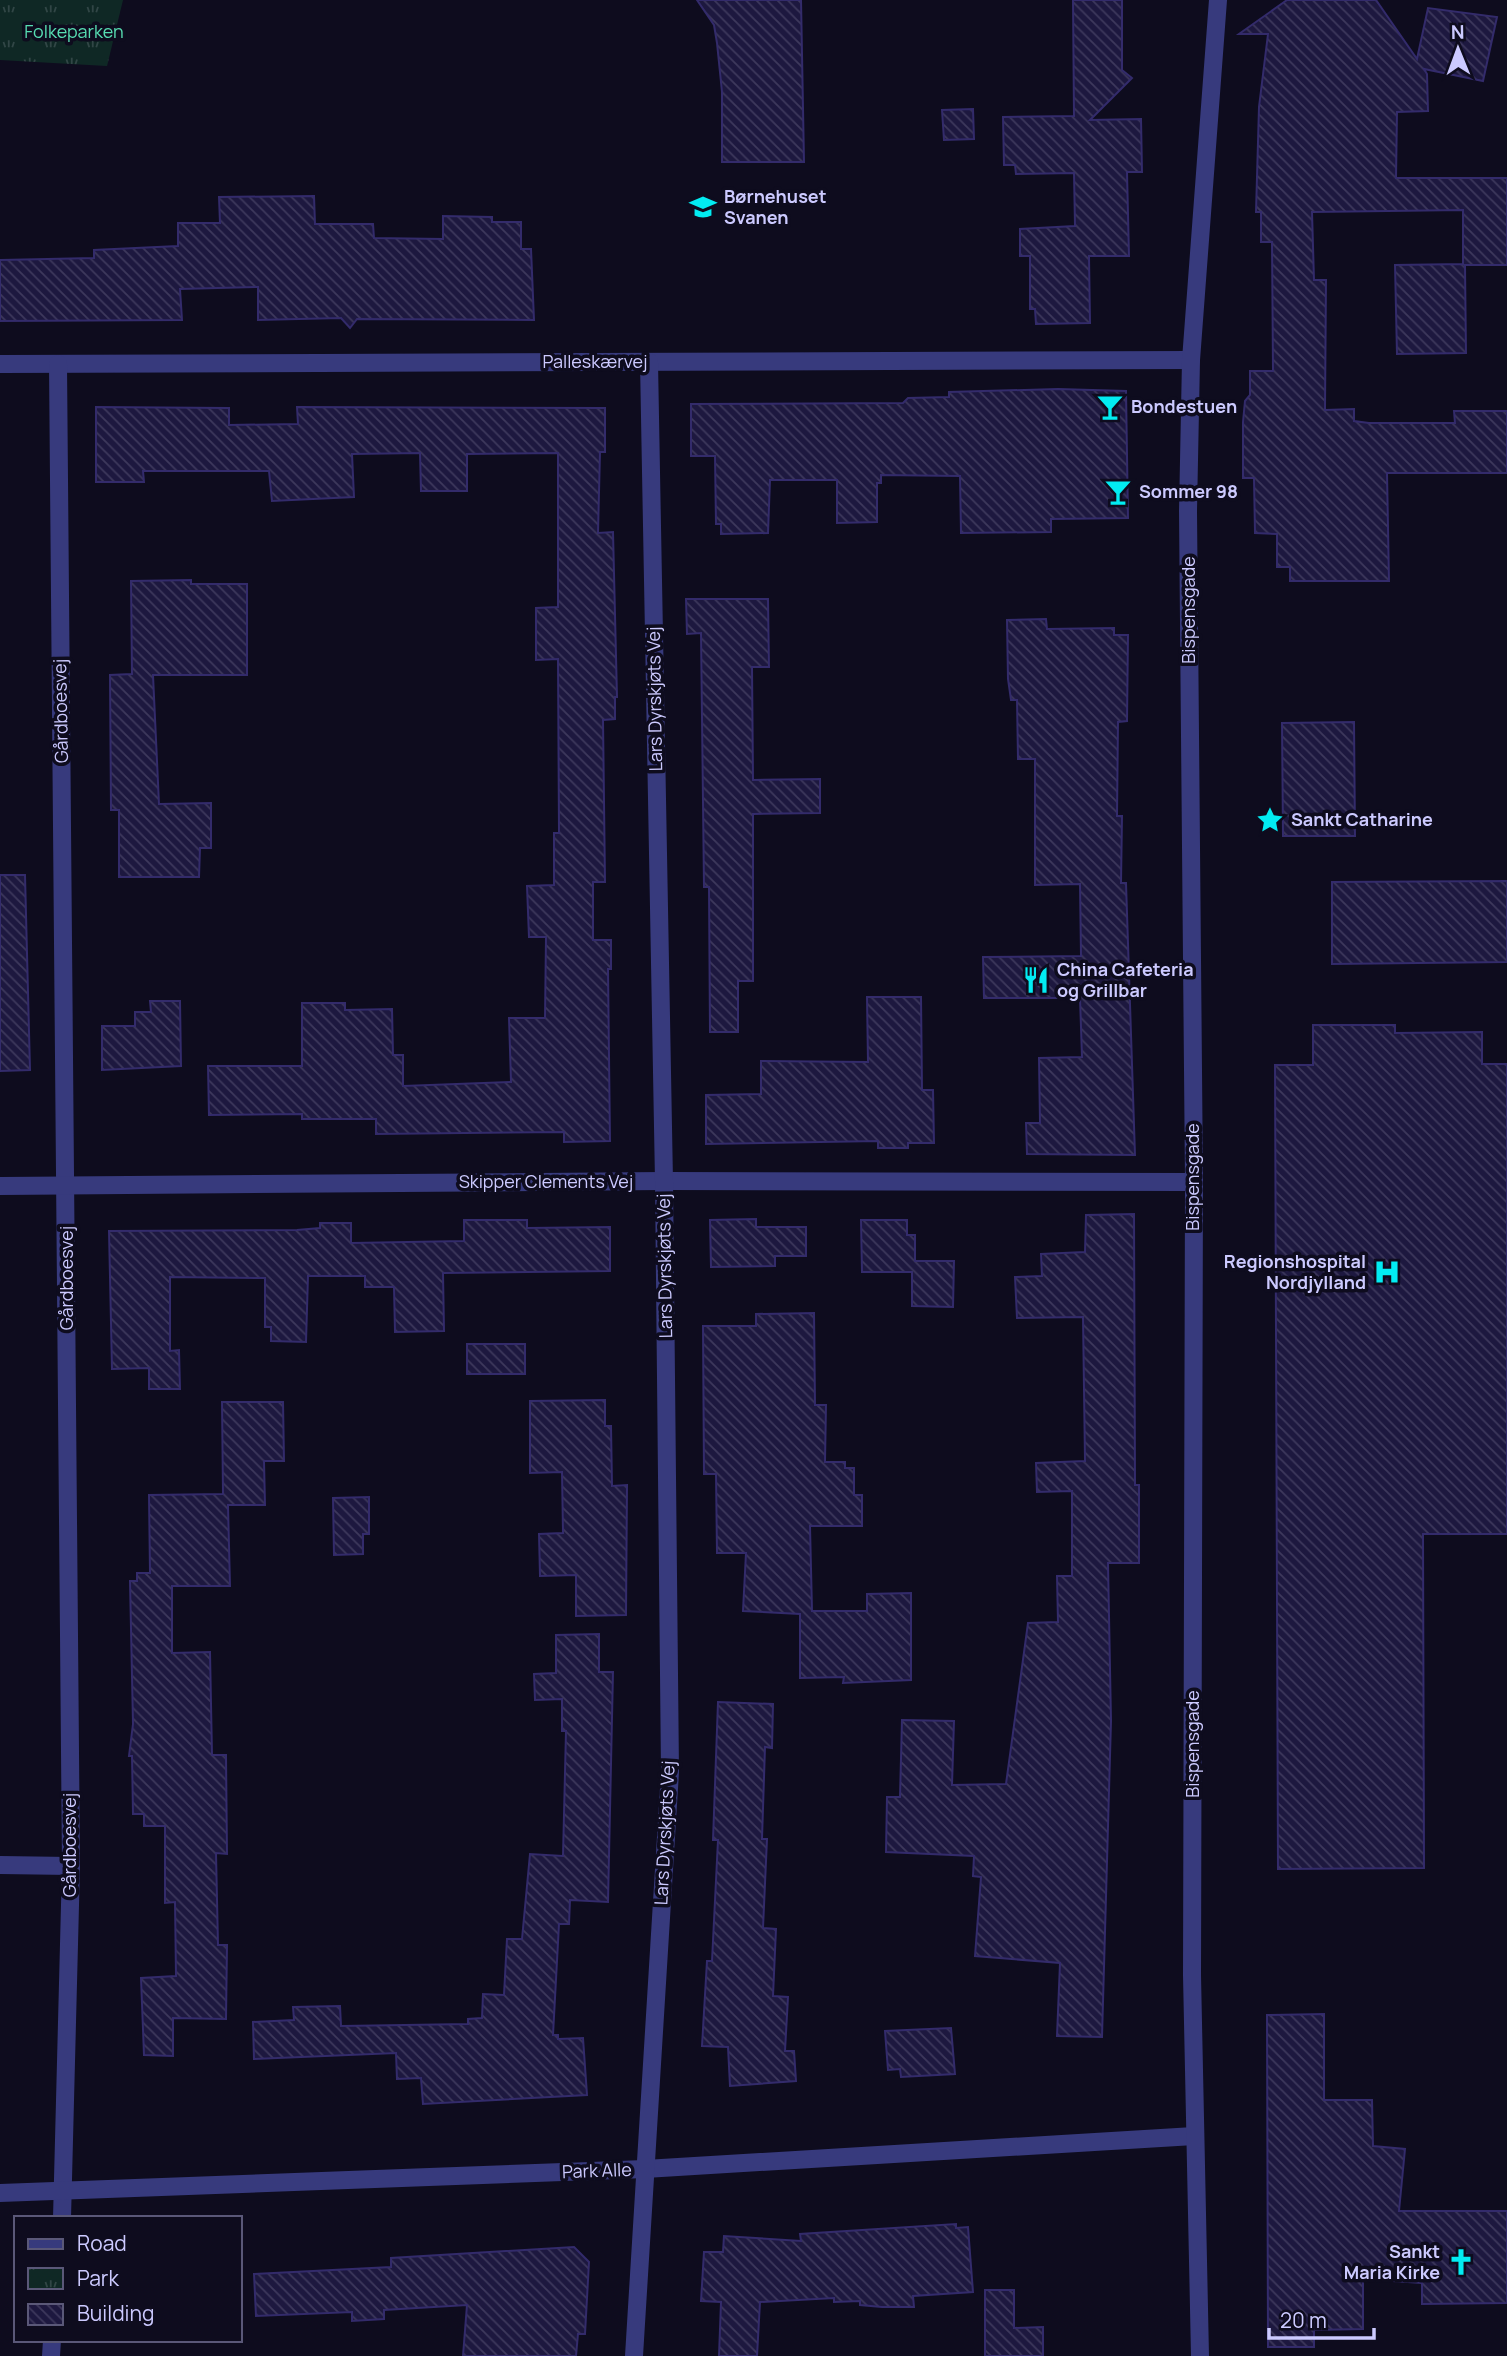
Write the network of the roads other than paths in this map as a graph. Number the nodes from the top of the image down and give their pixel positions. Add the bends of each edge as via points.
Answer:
1 (1219, 0) edge
2 (1191, 360) junction
3 (649, 362) junction
4 (58, 364) junction
5 (0, 365) edge
6 (664, 1181) junction
7 (1194, 1182) junction
8 (0, 1186) edge
9 (66, 1186) junction
10 (0, 1865) edge
11 (71, 1866) junction
12 (1194, 2136) junction
13 (645, 2169) junction
14 (64, 2192) junction
15 (0, 2193) edge
16 (62, 2216) edge
17 (634, 2356) edge
18 (1200, 2356) edge

1 - 2 street, Bispensgade
2 - 3 street, Palleskærvej
2 - 7 street, Bispensgade via 1188,511
3 - 4 street, Palleskærvej
3 - 6 street, Lars Dyrskjøts Vej
4 - 5 street, Palleskærvej
4 - 9 street, Gårdboesvej
6 - 7 street, Skipper Clements Vej
6 - 9 street, Skipper Clements Vej
6 - 13 street, Lars Dyrskjøts Vej via 670,1772
7 - 12 street, Bispensgade
8 - 9 street, Skipper Clements Vej
9 - 11 street, Gårdboesvej
10 - 11 street
11 - 14 street, Gårdboesvej
12 - 13 street, Park Alle
12 - 18 street, Bispensgade
13 - 14 street, Park Alle
13 - 17 street, Lars Dyrskjøts Vej
14 - 15 street, Park Alle
14 - 16 street, Gårdboesvej

